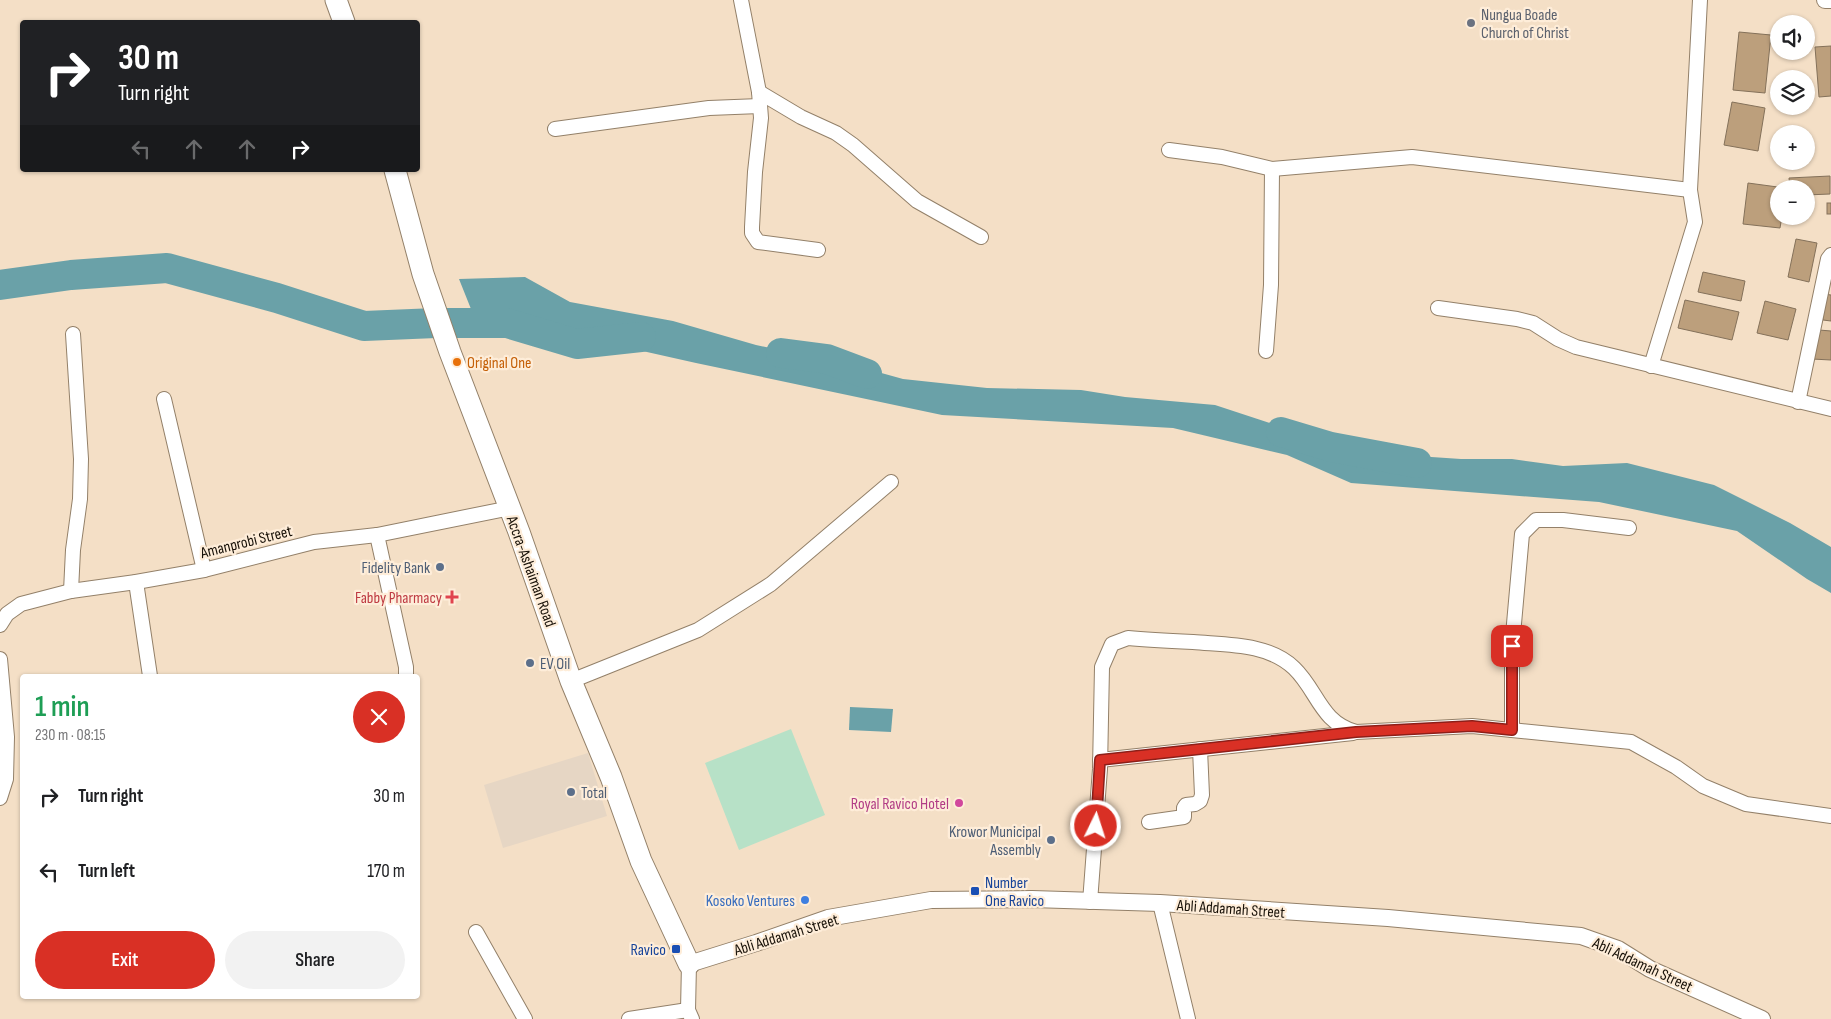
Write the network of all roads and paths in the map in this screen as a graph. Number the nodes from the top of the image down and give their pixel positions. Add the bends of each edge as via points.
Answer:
1 (336, 0) edge
2 (741, 0) edge
3 (1700, 0) edge
4 (1825, 0) edge
5 (1831, 0) edge
6 (343, 20) edge
7 (760, 99) junction
8 (555, 129) dead end
9 (1169, 150) dead end
10 (1272, 169) junction
11 (396, 172) edge
12 (1690, 190) junction
13 (980, 237) dead end
14 (818, 250) dead end
15 (1831, 254) edge
16 (1438, 308) dead end
17 (73, 334) dead end
18 (1266, 351) dead end
19 (1651, 366) junction
20 (164, 399) dead end
21 (1798, 402) junction
22 (1831, 409) edge
23 (891, 482) dead end
24 (510, 508) junction
25 (1629, 528) dead end
26 (377, 536) junction
27 (204, 570) junction
28 (136, 582) junction
29 (71, 591) junction
30 (0, 625) edge
31 (0, 659) edge
32 (150, 674) edge
33 (406, 674) edge
34 (571, 681) junction
35 (1512, 730) junction
36 (1356, 732) junction
37 (3, 736) edge
38 (1200, 749) junction
39 (1100, 760) junction
40 (0, 798) edge
41 (1831, 816) edge
42 (1149, 822) dead end
43 (1090, 902) junction
44 (1160, 903) junction
45 (476, 932) dead end
46 (689, 964) junction
47 (690, 1014) edge
48 (526, 1019) edge
49 (629, 1019) edge
50 (1188, 1019) edge
51 (1762, 1019) edge

1 - 6 main road
2 - 7 street
3 - 12 street
4 - 5 street
7 - 8 street
7 - 13 street via 841,137 917,201
7 - 14 street via 752,233 758,242
9 - 10 street via 1222,157
10 - 12 street via 1412,157
10 - 18 street via 1271,285
11 - 24 main road, Accra-Ashaiman Road via 423,274
12 - 19 street via 1695,222
15 - 21 street
16 - 19 street via 1533,323 1576,347
17 - 29 street via 81,459
19 - 21 street
20 - 27 street
21 - 22 street
23 - 34 street via 771,584 698,630
24 - 26 street, Amanprobi Street
24 - 34 main road, Accra-Ashaiman Road
25 - 35 street via 1536,520 1522,534 1512,646
26 - 27 street, Amanprobi Street via 314,542
26 - 33 street
27 - 28 street, Amanprobi Street
28 - 29 street, Amanprobi Street
28 - 32 street
29 - 30 street, Amanprobi Street via 21,604 7,614
31 - 37 street
34 - 46 main road, Accra-Ashaiman Road via 641,860
35 - 36 street via 1472,726
35 - 41 street via 1631,742 1703,786 1746,804
36 - 38 street
36 - 39 street via 1343,729 1332,720 1294,668 1271,653 1243,646 1128,638 1112,644 1102,667
37 - 40 street via 6,779
38 - 39 street
38 - 42 street via 1200,801 1186,805 1184,817
39 - 43 street
43 - 44 street, Abli Addamah Street
43 - 46 street, Abli Addamah Street via 1032,898 931,900 828,918
44 - 50 street
44 - 51 street, Abli Addamah Street via 1388,918 1581,936 1618,949 1650,969
45 - 48 street
46 - 47 street
47 - 49 street

